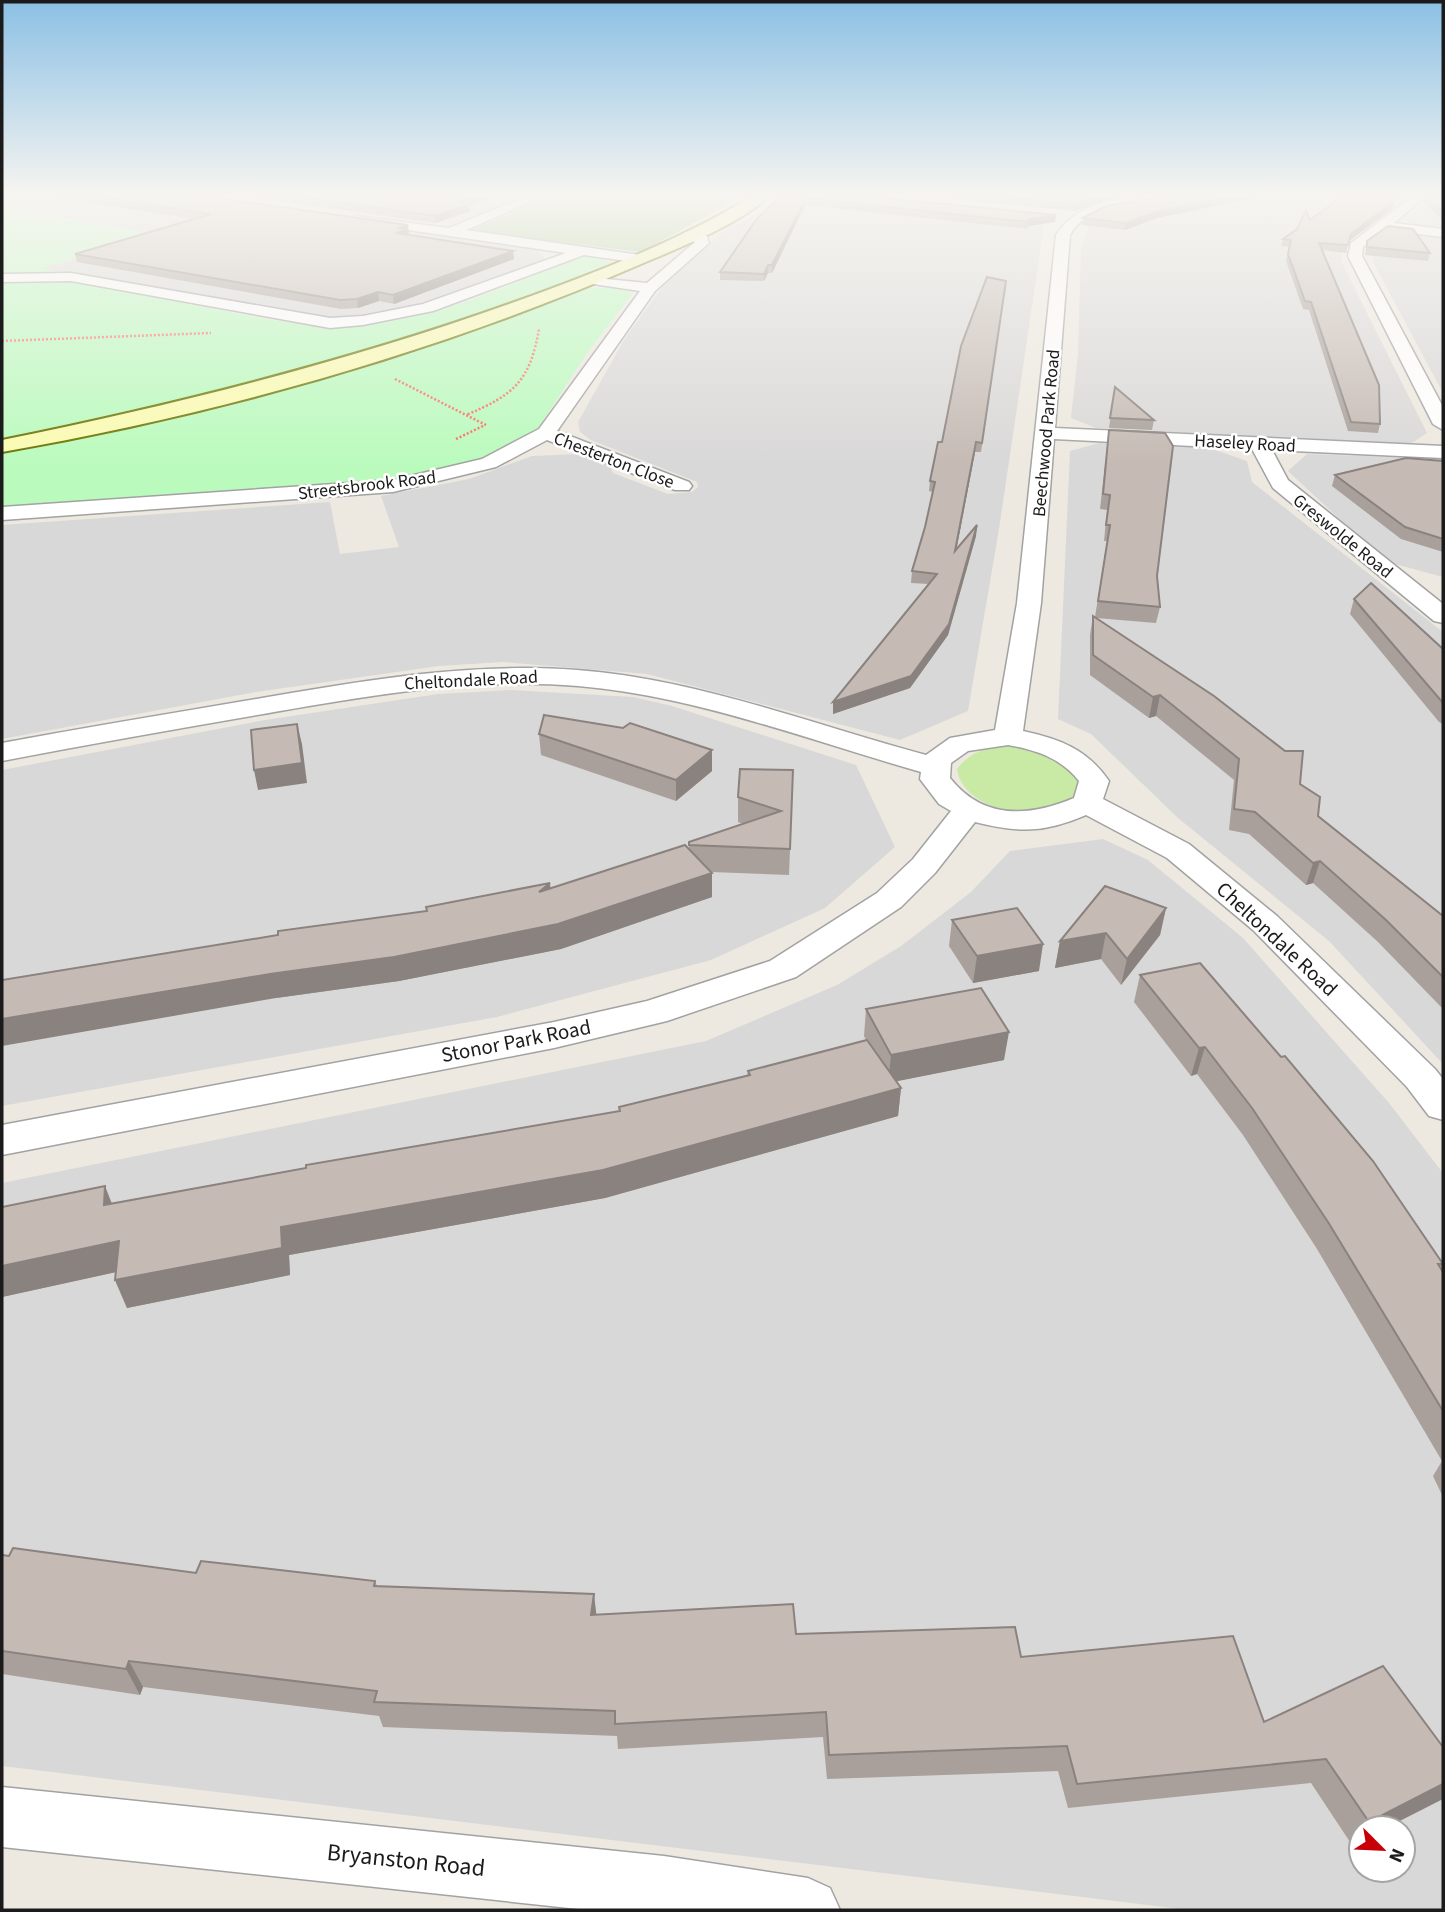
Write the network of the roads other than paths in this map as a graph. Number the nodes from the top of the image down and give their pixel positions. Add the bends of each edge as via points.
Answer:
1 (123, 286) edge
2 (488, 286) edge
3 (574, 286) edge
4 (637, 286) edge
5 (1059, 286) edge
6 (1371, 286) edge
7 (650, 288) joint
8 (1443, 425) edge
9 (546, 433) junction
10 (1047, 433) junction
11 (1260, 443) junction
12 (2, 446) edge
13 (1443, 452) edge
14 (682, 486) dead end
15 (2, 514) edge
16 (1443, 589) edge
17 (1410, 590) junction
18 (1443, 616) edge
19 (1008, 736) junction
20 (2, 752) edge
21 (934, 766) junction
22 (1087, 803) junction
23 (968, 810) junction
24 (1443, 1105) edge
25 (2, 1140) edge
26 (2, 1817) edge
27 (808, 1910) edge

1 - 2 street via 330,323 359,323 440,304
3 - 12 main road via 352,360 158,412
4 - 7 street
5 - 10 street, Beechwood Park Road
6 - 8 street
7 - 9 street, Streetsbrook Road
9 - 14 street, Chesterton Close
9 - 15 street, Streetsbrook Road via 489,463 393,486
10 - 11 street, Haseley Road
10 - 19 street, Beechwood Park Road
11 - 13 street, Haseley Road
11 - 17 street, Greswolde Road via 1280,484
16 - 17 street
17 - 18 street, Greswolde Road
19 - 21 street via 959,743
19 - 22 street via 1047,744 1079,760 1094,781
20 - 21 street, Cheltondale Road via 385,685 531,674 614,682 698,699
21 - 23 street via 936,785
22 - 23 street via 1074,812 1035,821 1012,821
22 - 24 street, Cheltondale Road via 1178,851 1265,923
23 - 25 street, Stonor Park Road via 925,866 889,900 783,969 654,1012 554,1035
26 - 27 street, Bryanston Road via 664,1887

